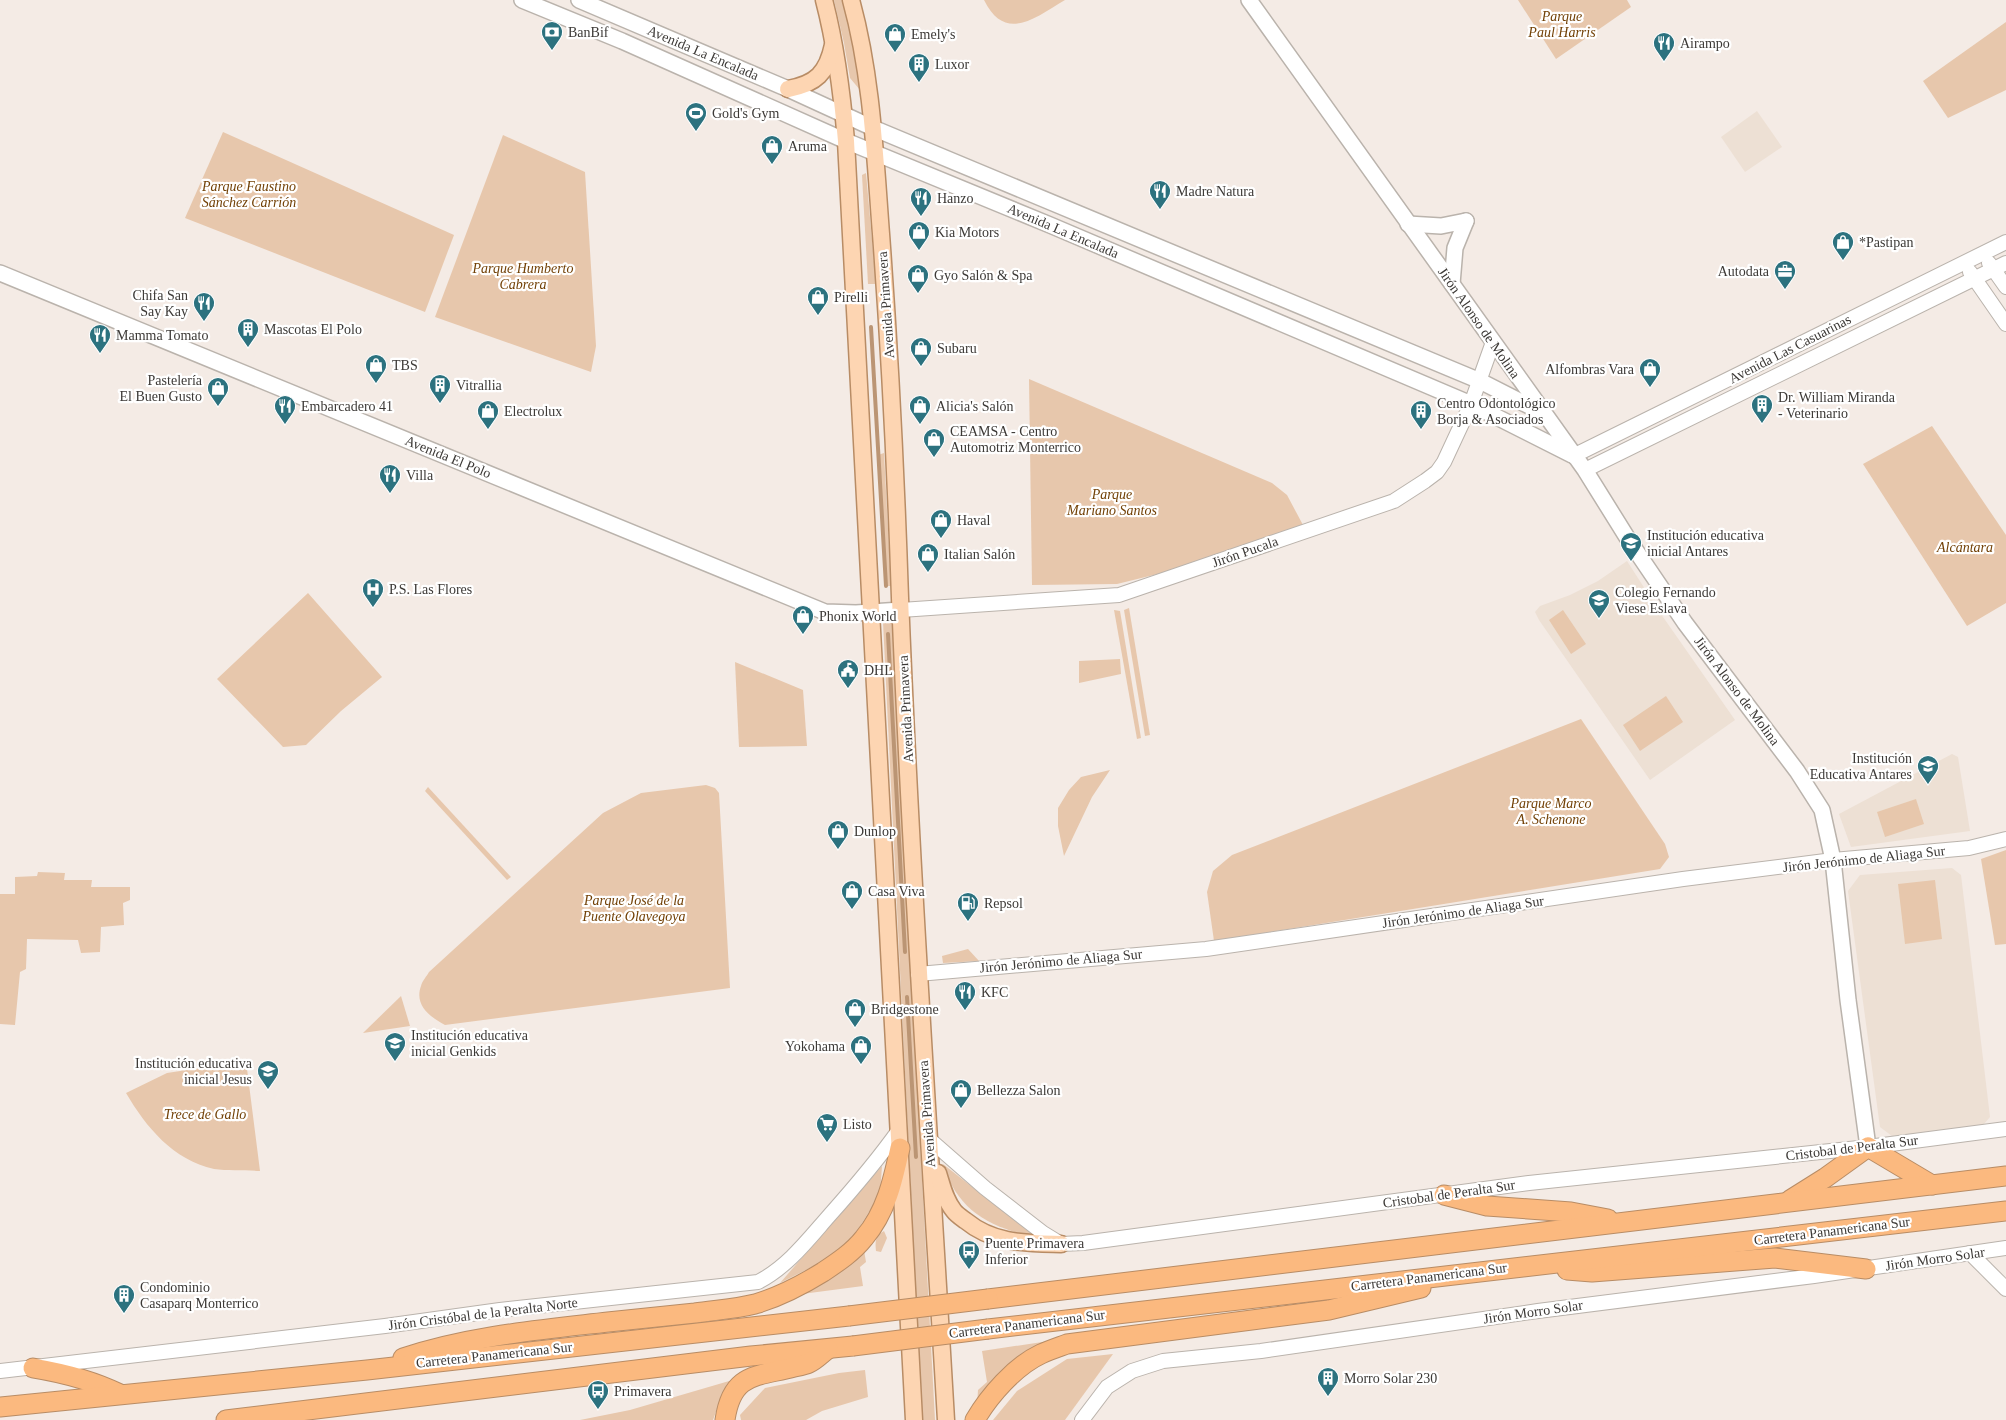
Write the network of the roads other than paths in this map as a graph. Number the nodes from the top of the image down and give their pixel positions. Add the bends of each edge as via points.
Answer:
1 (522, 0) edge
2 (579, 0) edge
3 (824, 0) edge
4 (851, 0) edge
5 (1250, 0) edge
6 (834, 41) junction
7 (788, 89) junction
8 (844, 114) junction
9 (873, 128) junction
10 (846, 141) junction
11 (875, 153) junction
12 (1408, 224) junction
13 (2006, 242) edge
14 (1982, 254) junction
15 (1963, 264) junction
16 (2000, 266) edge
17 (0, 274) edge
18 (1974, 279) junction
19 (1452, 284) junction
20 (2006, 287) edge
21 (2006, 324) edge
22 (1492, 342) junction
23 (1480, 381) junction
24 (1471, 404) junction
25 (1544, 413) junction
26 (1574, 456) junction
27 (1585, 470) junction
28 (901, 610) junction
29 (871, 612) junction
30 (2006, 839) edge
31 (1833, 860) junction
32 (918, 974) junction
33 (2006, 1129) edge
34 (899, 1139) junction
35 (929, 1139) junction
36 (1868, 1147) junction
37 (2006, 1176) edge
38 (1932, 1185) junction
39 (1444, 1195) junction
40 (1784, 1203) junction
41 (2006, 1211) edge
42 (1626, 1222) junction
43 (1061, 1244) junction
44 (2006, 1248) edge
45 (1970, 1253) junction
46 (1537, 1264) junction
47 (1510, 1267) junction
48 (1866, 1269) junction
49 (2003, 1280) edge
50 (829, 1348) junction
51 (33, 1368) junction
52 (367, 1370) junction
53 (0, 1371) edge
54 (121, 1394) junction
55 (0, 1408) edge
56 (226, 1420) edge
57 (725, 1420) edge
58 (914, 1420) edge
59 (946, 1420) edge
60 (975, 1420) edge
61 (1082, 1420) edge

1 - 10 main road, Avenida La Encalada
2 - 7 main road, Avenida La Encalada
3 - 6 main road, Avenida Primavera
4 - 9 main road, Avenida Primavera via 858,23
5 - 12 main road, Jirón Alonso de Molina
6 - 7 main road via 823,72 808,84
6 - 8 main road, Avenida Primavera
7 - 8 main road, Avenida La Encalada
8 - 9 main road, Avenida La Encalada
8 - 10 main road, Avenida Primavera
9 - 11 main road, Avenida Primavera
9 - 23 main road, Avenida La Encalada
10 - 11 main road, Avenida La Encalada
10 - 29 main road, Avenida Primavera
11 - 24 main road, Avenida La Encalada
11 - 28 main road, Avenida Primavera via 895,453
12 - 19 main road, Jirón Alonso de Molina
12 - 19 main road via 1441,226 1466,221 1455,248
13 - 14 street, Avenida Las Casuarinas
14 - 15 street, Avenida Las Casuarinas
14 - 16 street
15 - 18 street
15 - 26 street, Avenida Las Casuarinas
16 - 18 street, Avenida Las Casuarinas
16 - 20 street
17 - 29 main road, Avenida El Polo via 816,609 831,613
18 - 21 street
18 - 27 street, Avenida Las Casuarinas
19 - 22 main road, Jirón Alonso de Molina
22 - 23 street, Jirón Pucala
22 - 25 main road, Jirón Alonso de Molina
23 - 24 street, Jirón Pucala
23 - 25 main road, Avenida La Encalada
24 - 26 main road, Avenida La Encalada
24 - 28 street, Jirón Pucala via 1441,467 1394,500 1119,595
25 - 26 main road, Jirón Alonso de Molina
26 - 27 main road, Jirón Alonso de Molina
27 - 31 main road, Jirón Alonso de Molina via 1685,623 1797,771 1822,810
28 - 29 main road, Avenida El Polo
28 - 32 main road, Avenida Primavera
29 - 34 main road, Avenida Primavera
30 - 31 street, Jirón Jerónimo de Aliaga Sur via 1969,848
31 - 32 street, Jirón Jerónimo de Aliaga Sur via 1683,878 1206,949
31 - 36 main road, Jirón Alonso de Molina
32 - 35 main road, Avenida Primavera
33 - 36 street, Cristobal de Peralta Sur
34 - 51 street, Jirón Cristóbal de la Peralta Norte via 803,1246 773,1274 758,1282 500,1310
34 - 52 highway via 885,1203 864,1238 832,1267 775,1297 734,1308 524,1332 446,1345
34 - 58 main road, Avenida Primavera
35 - 43 street via 984,1188
35 - 43 main road via 943,1191 954,1212 969,1224 998,1239
35 - 59 main road, Avenida Primavera
36 - 38 highway
36 - 39 street, Cristobal de Peralta Sur
36 - 40 highway
37 - 38 highway, Carretera Panamericana Sur
38 - 40 highway, Carretera Panamericana Sur
39 - 42 highway via 1487,1206 1571,1212
39 - 43 street, Cristobal de Peralta Sur
40 - 42 highway, Carretera Panamericana Sur
41 - 46 highway, Carretera Panamericana Sur
42 - 52 highway, Carretera Panamericana Sur, bridge via 849,1316
44 - 45 street, Jirón Morro Solar
45 - 48 street, Jirón Morro Solar
45 - 49 street
46 - 47 highway, Carretera Panamericana Sur
46 - 48 highway via 1582,1272 1775,1258
47 - 50 highway, Carretera Panamericana Sur, bridge
47 - 60 highway via 1329,1310 1067,1344 1039,1355 1009,1377
48 - 61 street, Jirón Morro Solar via 1261,1351 1162,1361 1132,1371 1107,1387
50 - 56 highway
50 - 57 highway via 809,1363 753,1376 741,1384 733,1394
51 - 53 street, Jirón Cristóbal de la Peralta Norte
51 - 54 highway via 102,1385
52 - 54 highway, Carretera Panamericana Sur
54 - 55 highway, Carretera Panamericana Sur

